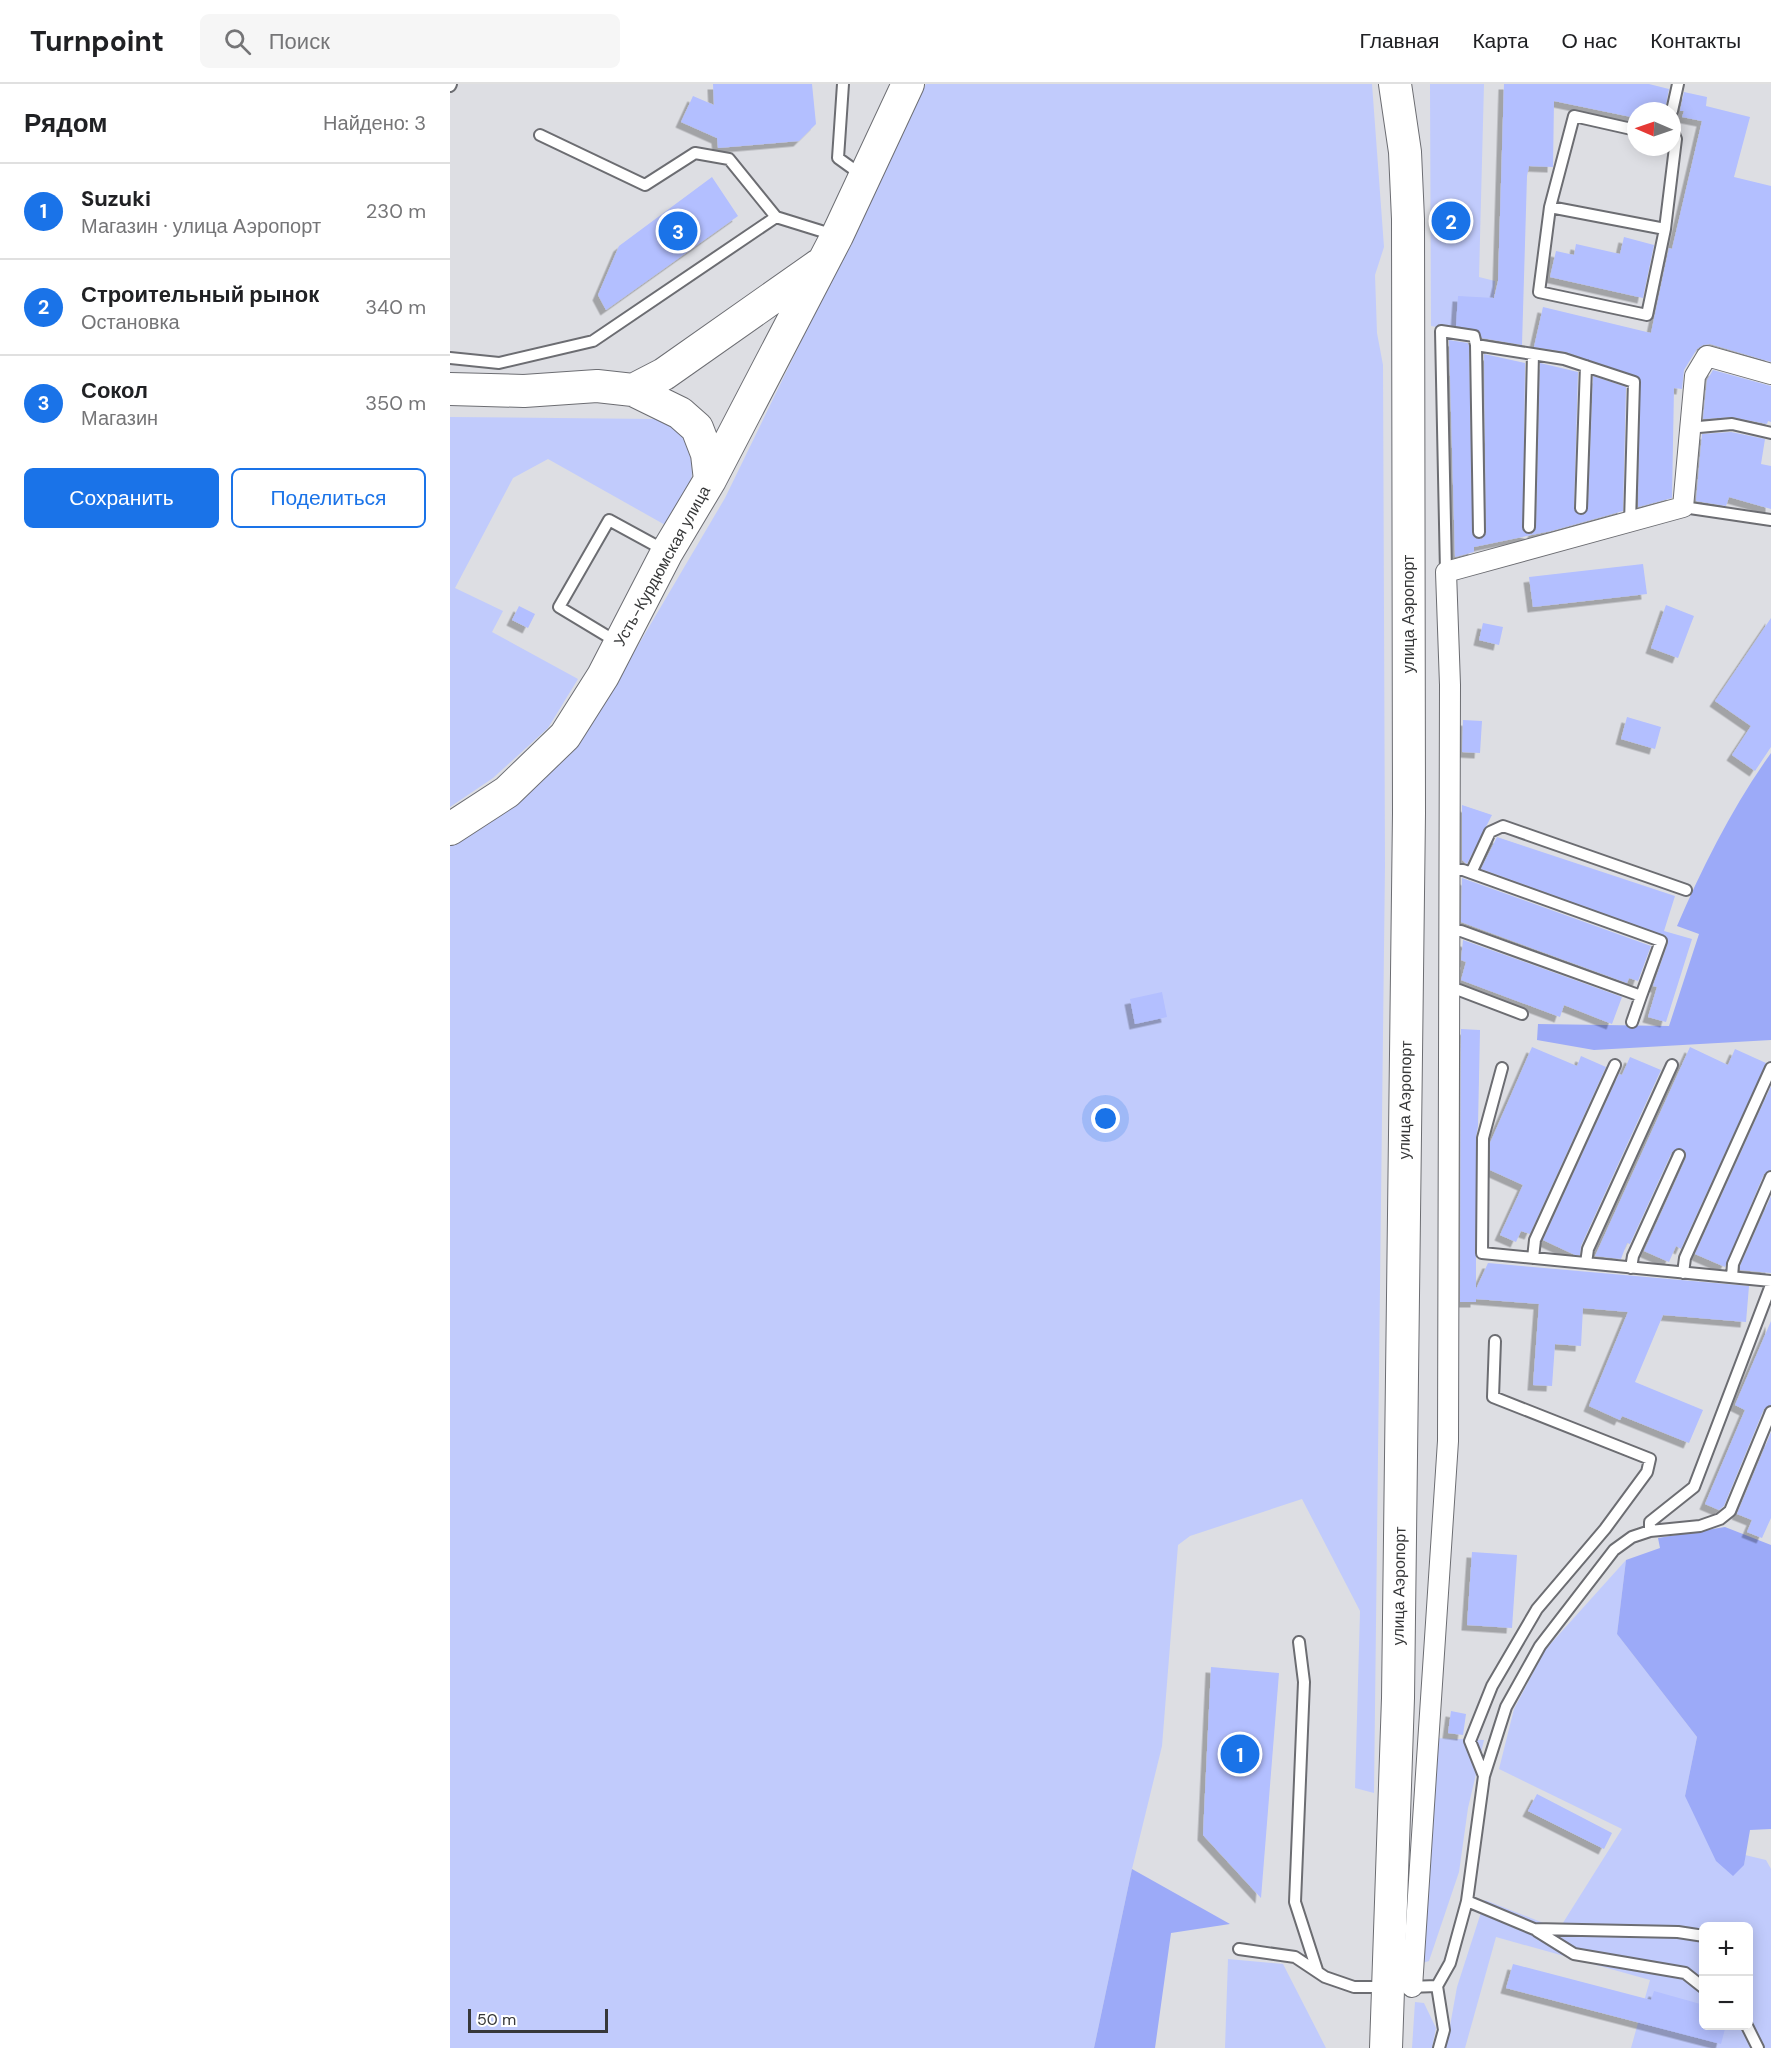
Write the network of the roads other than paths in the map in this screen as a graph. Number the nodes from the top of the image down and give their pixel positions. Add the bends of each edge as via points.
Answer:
1 (843, 84) edge
2 (908, 84) edge
3 (1395, 84) edge
4 (1414, 84) edge
5 (1678, 84) edge
6 (1674, 102) edge
7 (1627, 128) edge
8 (540, 135) dead end
9 (1405, 152) junction
10 (1672, 156) edge
11 (866, 178) junction
12 (1550, 207) junction
13 (776, 217) junction
14 (1665, 229) junction
15 (830, 249) junction
16 (1476, 345) junction
17 (1533, 354) junction
18 (450, 358) edge
19 (1586, 366) junction
20 (1771, 374) edge
21 (450, 389) edge
22 (633, 390) junction
23 (1688, 428) junction
24 (1771, 433) edge
25 (710, 480) junction
26 (1683, 507) junction
27 (1581, 508) dead end
28 (1771, 520) edge
29 (1630, 523) junction
30 (1529, 526) dead end
31 (1479, 532) dead end
32 (667, 552) junction
33 (1446, 572) junction
34 (619, 644) junction
35 (450, 829) edge
36 (1449, 870) junction
37 (1471, 873) junction
38 (1686, 890) dead end
39 (1449, 932) junction
40 (1449, 991) junction
41 (1641, 996) junction
42 (1521, 1014) dead end
43 (1632, 1022) dead end
44 (1616, 1065) dead end
45 (1672, 1065) dead end
46 (1502, 1068) dead end
47 (1771, 1068) edge
48 (1679, 1155) dead end
49 (1771, 1177) edge
50 (1533, 1258) junction
51 (1586, 1263) junction
52 (1631, 1268) junction
53 (1683, 1273) junction
54 (1732, 1277) junction
55 (1771, 1283) edge
56 (1496, 1341) dead end
57 (1771, 1412) edge
58 (1650, 1531) junction
59 (1299, 1642) dead end
60 (1484, 1776) junction
61 (1467, 1901) junction
62 (1534, 1929) junction
63 (1699, 1935) edge
64 (1239, 1949) dead end
65 (1317, 1970) junction
66 (1699, 1984) edge
67 (1437, 1986) junction
68 (1400, 1987) junction
69 (1749, 2030) edge
70 (1386, 2048) edge
71 (1439, 2048) edge
72 (1758, 2048) edge

1 - 11 lane via 838,158
2 - 11 main road, Усть-Курдюмская улица
3 - 9 main road
4 - 9 main road
5 - 6 lane
7 - 12 lane via 1574,116
8 - 13 lane via 645,185 695,153 729,159
9 - 68 main road, улица Аэропорт via 1408,813 1398,1698
10 - 14 lane
11 - 15 main road, Усть-Курдюмская улица
12 - 14 lane
12 - 14 lane via 1539,292 1647,315
13 - 15 lane
13 - 18 lane via 593,341 499,363
15 - 22 main road, Усть-Курдюмская улица via 664,374
15 - 25 main road, Усть-Курдюмская улица
16 - 17 lane
16 - 31 lane
16 - 33 lane via 1474,336 1441,331
17 - 19 lane
17 - 30 lane
19 - 27 lane
19 - 29 lane via 1634,382
20 - 23 street via 1707,356 1695,376
21 - 22 main road via 597,386
22 - 25 main road via 680,413 696,428 707,454
23 - 24 lane via 1732,424
23 - 26 street
25 - 32 main road, Усть-Курдюмская улица
26 - 28 lane
26 - 29 street
29 - 33 street
32 - 34 main road, Усть-Курдюмская улица
32 - 34 lane via 609,520 559,607
33 - 36 street
34 - 35 main road, Усть-Курдюмская улица via 566,736 507,792
36 - 37 lane
36 - 39 street
37 - 38 lane via 1490,832 1503,826
37 - 41 lane via 1661,941
39 - 40 street
39 - 41 lane via 1461,931
40 - 42 lane via 1459,990
40 - 68 street via 1448,1441
41 - 43 lane
44 - 50 lane via 1535,1240
45 - 51 lane via 1588,1249
46 - 50 lane via 1483,1138 1482,1253
47 - 53 lane via 1685,1258
48 - 52 lane
49 - 54 lane via 1733,1264
50 - 51 lane
51 - 52 lane
52 - 53 lane
53 - 54 lane
54 - 55 lane
55 - 58 lane via 1694,1487 1650,1522
56 - 60 lane via 1493,1397 1650,1459 1647,1472 1605,1529 1537,1609 1491,1686 1470,1741
57 - 58 lane via 1730,1511 1700,1526
58 - 60 lane via 1614,1550 1540,1646 1506,1707
59 - 65 lane via 1304,1682 1295,1902
60 - 61 lane
61 - 62 lane
61 - 67 lane via 1450,1963
62 - 63 lane
62 - 66 lane via 1575,1954 1685,1973
64 - 65 lane via 1295,1957
65 - 68 lane via 1325,1977 1354,1987
67 - 68 lane
67 - 71 lane via 1444,2030
68 - 70 main road, улица Аэропорт
69 - 72 lane

